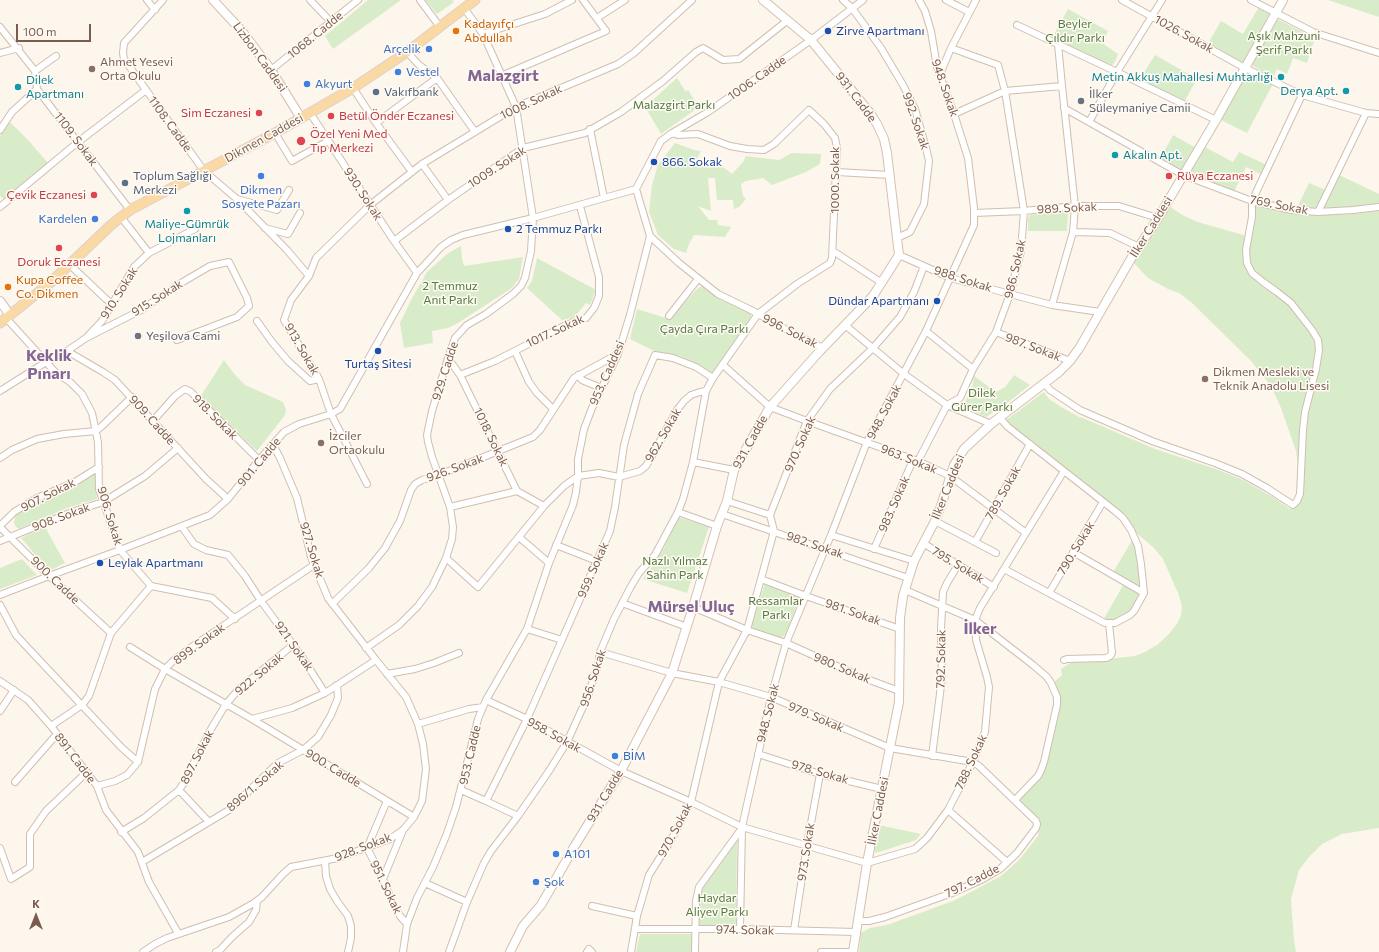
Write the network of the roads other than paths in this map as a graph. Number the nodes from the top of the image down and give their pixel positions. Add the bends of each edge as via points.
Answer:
1 (147, 0) edge
2 (163, 0) edge
3 (215, 0) edge
4 (310, 0) edge
5 (358, 0) edge
6 (420, 0) edge
7 (475, 0) edge
8 (572, 0) edge
9 (583, 0) edge
10 (625, 0) edge
11 (692, 0) edge
12 (843, 0) edge
13 (863, 0) edge
14 (919, 0) edge
15 (946, 0) edge
16 (976, 0) edge
17 (1122, 0) edge
18 (1162, 0) edge
19 (1251, 0) edge
20 (1283, 0) edge
21 (768, 2) edge
22 (464, 8) junction
23 (852, 8) junction
24 (155, 10) junction
25 (969, 12) junction
26 (1275, 14) junction
27 (1152, 17) junction
28 (597, 18) junction
29 (788, 20) junction
30 (331, 22) junction
31 (1017, 25) dead end
32 (0, 27) edge
33 (440, 27) junction
34 (483, 34) junction
35 (811, 40) junction
36 (1058, 44) junction
37 (19, 48) junction
38 (951, 48) junction
39 (0, 52) edge
40 (406, 52) junction
41 (1379, 53) edge
42 (56, 56) dead end
43 (1245, 68) junction
44 (35, 70) junction
45 (271, 70) junction
46 (1118, 72) junction
47 (940, 74) junction
48 (501, 76) junction
49 (437, 78) junction
50 (1062, 86) junction
51 (353, 88) junction
52 (37, 89) junction
53 (146, 90) junction
54 (1005, 91) junction
55 (1302, 95) junction
56 (516, 107) junction
57 (1064, 108) junction
58 (310, 113) junction
59 (1366, 113) junction
60 (954, 114) junction
61 (1379, 114) edge
62 (301, 118) junction
63 (1216, 120) junction
64 (1089, 122) junction
65 (376, 123) junction
66 (590, 129) junction
67 (0, 130) edge
68 (475, 132) junction
69 (275, 133) junction
70 (672, 133) junction
71 (328, 141) junction
72 (78, 142) junction
73 (523, 148) junction
74 (422, 164) junction
75 (204, 171) junction
76 (412, 172) junction
77 (837, 172) junction
78 (890, 175) junction
79 (1183, 175) junction
80 (636, 189) junction
81 (289, 190) dead end
82 (604, 198) junction
83 (237, 199) junction
84 (448, 200) junction
85 (1252, 201) junction
86 (370, 206) junction
87 (580, 206) junction
88 (1075, 206) junction
89 (0, 207) edge
90 (1379, 207) edge
91 (130, 210) junction
92 (1024, 211) junction
93 (1318, 212) junction
94 (300, 213) dead end
95 (974, 213) junction
96 (121, 216) junction
97 (533, 218) junction
98 (1158, 218) junction
99 (264, 227) junction
100 (195, 229) dead end
101 (1074, 232) junction
102 (650, 236) junction
103 (897, 238) junction
104 (394, 241) junction
105 (1139, 247) junction
106 (833, 251) junction
107 (149, 253) junction
108 (899, 255) junction
109 (69, 264) junction
110 (924, 266) junction
111 (417, 273) junction
112 (309, 276) junction
113 (951, 278) junction
114 (698, 279) junction
115 (882, 283) junction
116 (1010, 294) junction
117 (0, 301) edge
118 (112, 304) junction
119 (1052, 305) junction
120 (0, 310) edge
121 (1100, 312) junction
122 (758, 314) junction
123 (669, 316) dead end
124 (5, 319) edge
125 (257, 321) dead end
126 (845, 325) junction
127 (926, 331) junction
128 (996, 332) junction
129 (86, 338) junction
130 (176, 340) dead end
131 (823, 348) junction
132 (873, 348) junction
133 (67, 351) junction
134 (515, 351) junction
135 (618, 354) junction
136 (448, 358) junction
137 (1070, 361) junction
138 (46, 362) junction
139 (723, 365) junction
140 (973, 369) junction
141 (460, 374) junction
142 (904, 374) junction
143 (578, 375) junction
144 (713, 378) junction
145 (319, 379) junction
146 (1044, 383) junction
147 (601, 388) junction
148 (0, 391) edge
149 (706, 392) junction
150 (132, 397) junction
151 (947, 405) junction
152 (770, 407) junction
153 (553, 409) junction
154 (330, 414) junction
155 (999, 417) junction
156 (153, 421) junction
157 (807, 421) junction
158 (991, 424) junction
159 (96, 430) junction
160 (867, 442) junction
161 (1030, 444) junction
162 (273, 445) junction
163 (178, 448) junction
164 (498, 452) junction
165 (0, 458) edge
166 (259, 460) junction
167 (916, 460) junction
168 (694, 462) junction
169 (99, 467) junction
170 (734, 470) junction
171 (1064, 471) junction
172 (439, 475) junction
173 (578, 476) junction
174 (950, 476) junction
175 (619, 477) junction
176 (367, 484) dead end
177 (518, 491) junction
178 (228, 499) junction
179 (103, 502) junction
180 (726, 502) junction
181 (1103, 502) junction
182 (544, 506) junction
183 (450, 507) junction
184 (994, 509) junction
185 (678, 512) junction
186 (722, 514) junction
187 (770, 516) junction
188 (936, 520) junction
189 (0, 526) edge
190 (717, 526) junction
191 (182, 527) junction
192 (774, 531) junction
193 (1026, 533) junction
194 (831, 535) junction
195 (11, 536) junction
196 (519, 537) junction
197 (0, 541) edge
198 (975, 542) junction
199 (923, 543) junction
200 (556, 544) junction
201 (825, 548) junction
202 (874, 548) junction
203 (120, 550) junction
204 (1074, 552) junction
205 (996, 553) dead end
206 (446, 558) junction
207 (597, 561) junction
208 (914, 561) junction
209 (549, 563) junction
210 (314, 565) junction
211 (958, 565) junction
212 (1004, 569) junction
213 (49, 576) junction
214 (908, 578) junction
215 (761, 579) junction
216 (151, 586) junction
217 (994, 587) junction
218 (905, 590) junction
219 (1144, 592) junction
220 (1049, 593) junction
221 (0, 595) edge
222 (806, 596) junction
223 (261, 601) junction
224 (622, 603) junction
225 (332, 604) junction
226 (0, 605) edge
227 (942, 606) junction
228 (693, 607) junction
229 (235, 619) junction
230 (975, 620) junction
231 (1109, 623) junction
232 (687, 627) junction
233 (527, 629) junction
234 (900, 629) junction
235 (747, 630) junction
236 (111, 633) junction
237 (562, 640) junction
238 (786, 643) junction
239 (293, 645) junction
240 (130, 648) dead end
241 (366, 648) junction
242 (600, 652) junction
243 (459, 653) dead end
244 (376, 660) junction
245 (1064, 660) dead end
246 (166, 669) junction
247 (672, 672) junction
248 (387, 674) junction
249 (0, 681) edge
250 (719, 682) junction
251 (337, 685) junction
252 (14, 690) junction
253 (899, 691) junction
254 (325, 692) junction
255 (771, 697) junction
256 (486, 700) junction
257 (226, 704) junction
258 (82, 705) junction
259 (483, 707) junction
260 (0, 711) edge
261 (252, 719) junction
262 (527, 719) junction
263 (418, 724) junction
264 (51, 726) junction
265 (57, 734) junction
266 (567, 742) junction
267 (890, 748) junction
268 (302, 750) junction
269 (758, 754) junction
270 (932, 756) junction
271 (138, 762) junction
272 (973, 762) junction
273 (620, 771) junction
274 (87, 772) junction
275 (820, 774) junction
276 (15, 782) dead end
277 (97, 786) junction
278 (882, 789) junction
279 (179, 790) junction
280 (461, 790) junction
281 (1015, 800) junction
282 (387, 801) junction
283 (486, 801) junction
284 (691, 802) junction
285 (948, 810) junction
286 (518, 816) junction
287 (414, 817) junction
288 (209, 822) junction
289 (742, 827) junction
290 (403, 830) junction
291 (122, 832) junction
292 (807, 845) junction
293 (0, 848) edge
294 (367, 848) junction
295 (325, 861) junction
296 (142, 862) junction
297 (1007, 862) junction
298 (867, 863) junction
299 (383, 879) junction
300 (425, 883) junction
301 (257, 901) junction
302 (467, 902) junction
303 (592, 906) dead end
304 (637, 916) junction
305 (857, 921) junction
306 (407, 924) junction
307 (635, 929) junction
308 (695, 929) junction
309 (740, 929) junction
310 (794, 930) junction
311 (856, 932) junction
312 (178, 933) junction
313 (515, 941) junction
314 (143, 952) edge
315 (216, 952) edge
316 (348, 952) edge
317 (403, 952) edge
318 (449, 952) edge
319 (510, 952) edge
320 (516, 952) edge
321 (586, 952) edge
322 (592, 952) edge
323 (631, 952) edge
324 (695, 952) edge
325 (821, 952) edge
326 (853, 952) edge

1 - 24 street
2 - 24 street, 1108. Cadde
3 - 45 main road, Lizbon Caddesi
4 - 30 street
5 - 30 street, 1068. Cadde
6 - 33 street
7 - 22 main road, Dikmen Caddesi
8 - 34 street via 545,14
9 - 28 street
10 - 28 street
11 - 56 street, 1008. Sokak via 634,53 618,64
12 - 23 street, 992. Sokak
13 - 23 street, 1006. Cadde
14 - 47 street, 948. Sokak via 925,11
15 - 25 street
16 - 25 street
17 - 27 street, 1026. Sokak
18 - 27 street
19 - 26 street
20 - 26 main road, İlker Caddesi
21 - 29 main road, 931. Cadde
22 - 33 main road, Dikmen Caddesi
22 - 34 street, 929. Cadde
23 - 35 street, 1006. Cadde
23 - 103 street, 992. Sokak via 882,48 903,85 915,109 929,161 924,204 910,232
24 - 53 street, 1108. Cadde via 124,43 123,48 124,59
25 - 38 street
26 - 41 street via 1312,32
26 - 43 main road, İlker Caddesi
27 - 43 street, 1026. Sokak
27 - 46 street
28 - 48 street via 606,31
29 - 35 main road, 931. Cadde
29 - 66 street, 1009. Sokak via 738,59 723,60 703,48 621,112
30 - 45 street, 1068. Cadde
31 - 36 street
32 - 37 street
33 - 40 main road, Dikmen Caddesi
34 - 48 street, 929. Cadde
35 - 70 street, 1006. Cadde via 708,112
35 - 78 main road, 931. Cadde via 877,124 884,139
36 - 46 street
36 - 50 street
37 - 39 street
37 - 44 street
38 - 47 street
38 - 54 street, 986. Sokak via 998,65
40 - 49 street
40 - 51 main road, Dikmen Caddesi
42 - 44 street
43 - 55 street, 1026. Sokak
43 - 63 main road, İlker Caddesi
44 - 52 street
45 - 62 main road, Lizbon Caddesi
46 - 63 street
46 - 64 street
47 - 60 street, 948. Sokak
48 - 56 street, 929. Cadde
49 - 65 street
49 - 68 street
50 - 54 street
50 - 57 street
51 - 58 main road, Dikmen Caddesi
51 - 65 street
52 - 67 street via 12,112
52 - 72 street, 1109. Sokak
53 - 72 street
53 - 75 street, 1108. Cadde
54 - 60 street
54 - 92 street, 986. Sokak
55 - 59 street, 1026. Sokak
55 - 85 street
56 - 68 street, 1008. Sokak
56 - 73 street, 929. Cadde
57 - 64 street, 769. Sokak
57 - 88 street
58 - 62 main road, Dikmen Caddesi
58 - 71 street, 930. Sokak
59 - 61 street, 1026. Sokak
59 - 93 street
60 - 95 street, 948. Sokak via 968,158
62 - 69 main road, Dikmen Caddesi
63 - 79 main road, İlker Caddesi
64 - 79 street, 769. Sokak
65 - 76 street
66 - 73 street, 1009. Sokak
66 - 82 street
68 - 74 street, 1008. Sokak
69 - 71 street via 292,162
69 - 75 main road, Dikmen Caddesi
70 - 77 street, 1000. Sokak via 698,134 734,147 764,150 774,144 809,110 834,138 838,152
70 - 80 street, 1006. Cadde via 661,141
71 - 86 street, 930. Sokak
72 - 89 street
72 - 91 street, 1109. Sokak
73 - 84 street, 1009. Sokak
73 - 97 street, 929. Cadde
74 - 76 street, 1008. Sokak
74 - 84 street
75 - 83 street
75 - 91 main road, Dikmen Caddesi
76 - 86 street, 1008. Sokak
77 - 78 street
77 - 106 street, 1000. Sokak
78 - 103 main road, 931. Cadde
79 - 85 street, 769. Sokak
79 - 98 main road, İlker Caddesi
80 - 82 street
80 - 102 street
81 - 83 street via 277,210
82 - 87 street
83 - 99 street
84 - 104 street, 1009. Sokak
85 - 93 street, 769. Sokak via 1292,210
85 - 146 street via 1246,250 1247,263 1252,273 1291,304 1318,340 1316,369 1305,412 1300,494 1293,505 1242,474 1152,441 1080,410
86 - 104 street, 930. Sokak
86 - 112 street, 913. Sokak via 316,258
87 - 97 street
87 - 134 street, 1017. Sokak via 599,276 598,301 586,318 566,325
88 - 92 street, 989. Sokak
88 - 98 street, 989. Sokak via 1119,206
88 - 101 street
90 - 93 street, 769. Sokak
91 - 96 main road, Dikmen Caddesi
92 - 95 street, 989. Sokak
92 - 116 street, 986. Sokak via 1022,251
94 - 99 street via 288,234
95 - 113 street, 948. Sokak via 974,225
96 - 107 street
96 - 109 main road, Dikmen Caddesi
97 - 111 street, 901. Cadde via 463,235 441,247
97 - 136 street, 929. Cadde via 526,278 508,298 460,331
98 - 105 main road, İlker Caddesi
99 - 112 street
100 - 107 street, 910. Sokak
101 - 105 street via 1110,233
101 - 119 street
102 - 114 street, 996. Sokak
102 - 135 street, 953. Caddesi
103 - 108 main road, 931. Cadde
104 - 111 street, 930. Sokak
105 - 121 main road, İlker Caddesi
106 - 115 street
106 - 122 street, 1000. Sokak via 830,263 792,286
107 - 118 street, 910. Sokak via 134,267
108 - 110 street, 988. Sokak
108 - 115 main road, 931. Cadde
109 - 118 street
109 - 124 main road, Dikmen Caddesi via 50,283
110 - 113 street, 988. Sokak
110 - 132 street, 970. Sokak via 914,292 900,317
111 - 154 street, 901. Cadde via 347,398 340,409
112 - 145 street, 913. Sokak via 291,300 284,320
113 - 116 street, 988. Sokak
113 - 127 street, 948. Sokak
114 - 122 street, 996. Sokak via 724,298
114 - 123 street
115 - 126 main road, 931. Cadde
116 - 119 street, 988. Sokak
116 - 128 street, 986. Sokak
117 - 124 main road
118 - 129 street, 910. Sokak via 102,321
119 - 121 street, 988. Sokak
120 - 124 main road
121 - 137 main road, İlker Caddesi
122 - 131 street, 996. Sokak
122 - 139 street, 1000. Sokak
124 - 138 street, 906. Sokak
125 - 145 street via 288,361 310,381
126 - 131 main road, 931. Cadde
126 - 132 street
127 - 140 street
127 - 142 street, 948. Sokak
128 - 137 street, 987. Sokak
128 - 140 street, 986. Sokak
129 - 130 street, 915. Sokak via 141,310 210,266 229,262 249,306 237,317
129 - 133 street, 910. Sokak
131 - 152 main road, 931. Cadde
132 - 142 street
132 - 157 street, 970. Sokak via 830,389
133 - 138 street, 910. Sokak
133 - 150 street, 909. Cadde via 115,380
134 - 141 street, 1017. Sokak
134 - 153 street via 529,382
135 - 143 street
135 - 147 street, 953. Caddesi
136 - 141 street, 1018. Sokak
136 - 172 street, 929. Cadde via 427,434
137 - 146 main road, İlker Caddesi
138 - 148 street
138 - 159 street, 906. Sokak via 82,394 92,413
139 - 144 street, 1000. Sokak
139 - 152 street, 963. Sokak
140 - 151 street, 986. Sokak via 960,398
141 - 164 street, 1018. Sokak
142 - 151 street
142 - 160 street, 948. Sokak
143 - 147 street via 582,380
143 - 153 street, 926. Sokak via 570,382
144 - 149 street, 956. Sokak
144 - 175 street, 959. Sokak via 696,367 673,358 655,355 638,394 624,445
145 - 154 street, 913. Sokak
146 - 155 main road, İlker Caddesi
147 - 173 street, 953. Caddesi via 584,429 578,459
149 - 168 street, 956. Sokak
149 - 175 street, 962. Sokak via 691,395 684,401 646,466 640,471
150 - 156 street, 909. Cadde
150 - 159 street
151 - 158 street
151 - 167 street, 983. Sokak
152 - 157 street, 963. Sokak
152 - 170 main road, 931. Cadde
153 - 164 street, 926. Sokak via 533,437
154 - 162 street, 901. Cadde via 284,432
154 - 176 street, 913. Sokak
155 - 158 main road, İlker Caddesi
155 - 161 street
156 - 163 street, 909. Cadde
156 - 166 street, 918. Sokak via 175,396 185,389
157 - 160 street, 963. Sokak
157 - 187 street, 970. Sokak
158 - 174 main road, İlker Caddesi via 964,449
159 - 165 street via 37,439
159 - 169 street, 906. Sokak
160 - 167 street, 963. Sokak
160 - 194 street, 948. Sokak
161 - 171 street
161 - 184 street, 789. Sokak
162 - 166 street, 901. Cadde
162 - 210 street, 927. Sokak via 297,498
163 - 178 street, 909. Cadde
163 - 179 street, 908. Sokak via 145,476
164 - 172 street, 926. Sokak
164 - 177 street, 1018. Sokak
166 - 178 street, 901. Cadde
167 - 174 street, 963. Sokak
167 - 202 street, 983. Sokak
168 - 170 street
168 - 185 street, 956. Sokak
169 - 179 street, 906. Sokak via 99,489
169 - 189 street, 907. Sokak via 75,482 37,498 14,512
170 - 180 main road, 931. Cadde
171 - 181 street
171 - 193 street, 788. Sokak
172 - 183 street, 929. Cadde
172 - 225 street, 926. Sokak via 415,484 400,521 385,548 369,568
173 - 175 street via 599,473
173 - 182 street
173 - 200 street, 953. Cadde via 572,505
174 - 184 street, 963. Sokak
174 - 188 main road, İlker Caddesi
175 - 207 street, 959. Sokak via 610,531
177 - 182 street
177 - 183 street
178 - 191 street, 901. Cadde via 210,516
179 - 195 street, 908. Sokak
179 - 203 street, 906. Sokak
180 - 186 main road, 931. Cadde
180 - 187 street
181 - 204 street, 790. Sokak
181 - 219 street via 1123,518 1131,530 1138,546
182 - 196 street
183 - 206 street, 929. Cadde via 452,539
184 - 193 street, 963. Sokak
184 - 198 street, 789. Sokak
185 - 190 street
185 - 224 street, 956. Sokak via 655,555 639,573
186 - 190 main road, 931. Cadde
186 - 192 street, 982. Sokak
187 - 192 street
188 - 198 street
188 - 199 main road, İlker Caddesi
189 - 195 street, 900. Cadde
190 - 228 main road, 931. Cadde
191 - 203 street, 901. Cadde
191 - 223 street, 921. Sokak via 194,544 206,550 228,555 246,576
192 - 201 street, 982. Sokak
192 - 215 street
193 - 212 street, 788. Sokak
194 - 201 street, 948. Sokak
194 - 202 street, 982. Sokak
195 - 197 street, 908. Sokak
195 - 213 street, 900. Cadde
196 - 206 street via 478,587
196 - 209 street
198 - 205 street
199 - 208 main road, İlker Caddesi
199 - 211 street, 795. Sokak
200 - 207 street
200 - 209 street, 953. Cadde
201 - 214 street, 982. Sokak
201 - 222 street, 948. Sokak
202 - 208 street, 982. Sokak
203 - 213 street, 901. Cadde
203 - 216 street, 906. Sokak
204 - 219 street
204 - 220 street, 790. Sokak
206 - 241 street, 929. Cadde via 432,587 418,606 399,625
207 - 237 street, 959. Sokak
208 - 214 main road, İlker Caddesi
209 - 233 street, 953. Cadde
210 - 223 street, 899. Sokak
210 - 225 street, 927. Sokak
211 - 217 street, 795. Sokak
211 - 227 street, 792. Sokak via 943,592
212 - 217 street, 788. Sokak
212 - 220 street
213 - 221 street, 901. Cadde
213 - 236 street, 900. Cadde
214 - 218 main road, İlker Caddesi
215 - 222 street, 981. Sokak
215 - 235 street
216 - 229 street via 212,598
216 - 236 street
217 - 230 street, 788. Sokak
218 - 227 street
218 - 234 main road, İlker Caddesi via 900,607
219 - 231 street via 1132,614 1121,621
220 - 231 street via 1102,622
222 - 234 street, 981. Sokak
222 - 238 street, 948. Sokak
223 - 229 street, 899. Sokak
223 - 239 street, 921. Sokak
224 - 232 street
224 - 242 street, 956. Sokak
225 - 241 street, 927. Sokak
226 - 258 street via 20,639
227 - 230 street
227 - 270 street, 792. Sokak via 942,678
228 - 232 main road, 931. Cadde
228 - 235 street
229 - 246 street, 899. Sokak via 196,644
230 - 272 street, 788. Sokak via 976,640 987,676 989,698 985,732
230 - 281 street via 1047,677 1057,697 1056,712 1041,770
231 - 245 street via 1112,653 1110,656
232 - 247 main road, 931. Cadde
233 - 237 street
233 - 256 street, 953. Cadde
234 - 253 main road, İlker Caddesi
235 - 238 street, 980. Sokak
235 - 250 street, 970. Sokak
236 - 258 street via 93,687
237 - 262 street, 959. Sokak
238 - 253 street, 980. Sokak
238 - 255 street, 948. Sokak
239 - 254 street, 921. Sokak
239 - 257 street, 922. Sokak via 240,688
240 - 246 street, 900. Cadde
241 - 244 street, 928. Sokak
242 - 247 street, 979. Sokak
242 - 266 street, 956. Sokak via 588,696
243 - 248 street via 415,670
244 - 248 street, 928. Sokak
244 - 251 street
246 - 257 street, 900. Cadde
246 - 271 street, 899. Sokak via 155,689
247 - 250 street, 979. Sokak
247 - 273 main road, 931. Cadde
248 - 263 street, 928. Sokak via 406,697
249 - 252 street, 891. Cadde
250 - 255 street, 979. Sokak
250 - 284 street, 970. Sokak
251 - 254 street
251 - 268 street, 896/1. Sokak via 338,698 331,715 318,737
252 - 260 street
252 - 264 street, 891. Cadde via 28,700
253 - 267 main road, İlker Caddesi via 898,711
254 - 261 street via 292,708
255 - 267 street, 979. Sokak
255 - 269 street, 948. Sokak
256 - 259 street, 953. Cadde
256 - 262 street, 958. Sokak
257 - 261 street, 900. Cadde
257 - 279 street, 897. Sokak
258 - 264 street
258 - 271 street
259 - 263 street
259 - 280 street, 953. Cadde
261 - 268 street, 900. Cadde
262 - 266 street, 958. Sokak
262 - 283 street, 959. Sokak
263 - 287 street, 928. Sokak via 426,769 422,801
264 - 265 street, 891. Cadde
265 - 274 street, 891. Cadde
265 - 276 street
266 - 273 street, 958. Sokak
266 - 286 street, 956. Sokak
267 - 270 street, 979. Sokak
267 - 278 main road, İlker Caddesi
268 - 282 street, 900. Cadde
268 - 288 street, 896/1. Sokak via 278,763 229,810
269 - 275 street, 978. Sokak
269 - 289 street, 948. Sokak
270 - 272 street, 979. Sokak
271 - 277 street via 127,774 115,781
272 - 281 street
272 - 285 street, 788. Sokak
273 - 284 street, 958. Sokak
273 - 313 main road, 931. Cadde via 541,905 523,926
274 - 277 street, 891. Cadde
274 - 293 street via 46,812 30,834 30,867 11,879
275 - 278 street, 978. Sokak
275 - 292 street, 973. Sokak
277 - 291 street, 891. Cadde via 106,810
278 - 298 main road, İlker Caddesi
279 - 288 street
279 - 291 street, 897. Sokak
280 - 283 street
280 - 300 street, 953. Cadde via 446,836
281 - 297 street, 797. Cadde via 1037,824 1025,843
282 - 287 street, 900. Cadde
282 - 294 street
283 - 286 street
284 - 289 street, 958. Sokak
284 - 304 street, 970. Sokak via 649,875
285 - 297 street
285 - 298 street, 788. Sokak via 927,838 915,848
286 - 302 street, 956. Sokak via 491,851
287 - 290 street, 928. Sokak
288 - 296 street, 896/1. Sokak
289 - 292 street, 958. Sokak
289 - 308 street via 699,887
289 - 309 street
290 - 294 street, 928. Sokak
290 - 299 street
291 - 296 street, 891. Cadde via 138,852
292 - 298 street, 958. Sokak
292 - 310 street, 973. Sokak
294 - 295 street, 928. Sokak
294 - 299 street, 951. Sokak
295 - 301 street, 928. Sokak via 291,867
295 - 316 street via 330,889 348,916 351,926
296 - 312 street, 891. Cadde via 149,882
297 - 305 street, 797. Cadde via 1000,869 952,893 885,917
298 - 305 main road, İlker Caddesi
299 - 306 street, 951. Sokak via 393,904
300 - 302 street
300 - 306 street, 953. Cadde
301 - 312 street, 928. Sokak via 229,917
301 - 315 street via 256,910 249,922
302 - 318 street, 956. Sokak
303 - 304 street
304 - 307 street, 970. Sokak
305 - 311 main road, İlker Caddesi
306 - 317 street, 953. Cadde
307 - 308 street, 974. Sokak
307 - 323 street, 970. Sokak
308 - 309 street, 974. Sokak
308 - 324 street
309 - 310 street, 974. Sokak
310 - 311 street, 974. Sokak
311 - 326 main road, İlker Caddesi
312 - 314 street, 928. Sokak
313 - 319 main road, 931. Cadde
313 - 320 street
321 - 322 street via 589,949
325 - 326 street

